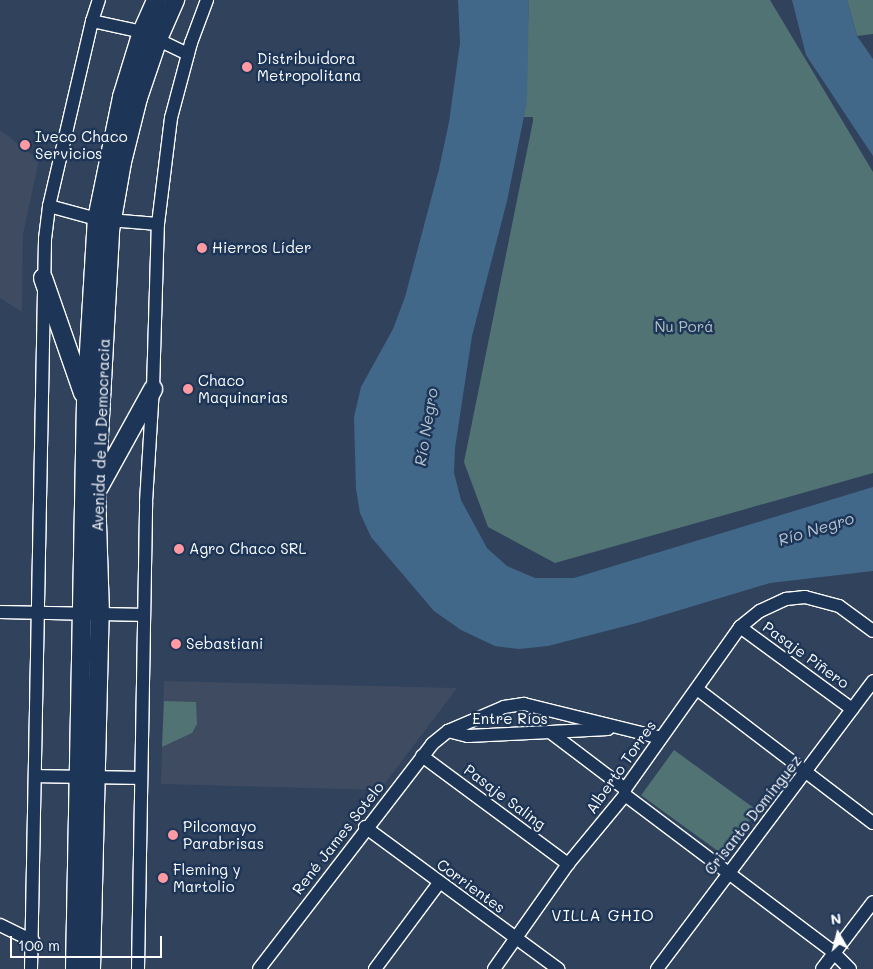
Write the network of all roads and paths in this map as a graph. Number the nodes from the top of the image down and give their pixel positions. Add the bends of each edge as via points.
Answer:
1 (100, 0) edge
2 (156, 0) edge
3 (175, 0) edge
4 (207, 0) edge
5 (92, 20) junction
6 (150, 35) junction
7 (188, 54) junction
8 (49, 206) junction
9 (105, 220) junction
10 (158, 224) junction
11 (44, 278) junction
12 (153, 390) junction
13 (86, 402) junction
14 (96, 492) junction
15 (0, 612) edge
16 (92, 612) junction
17 (37, 613) junction
18 (143, 615) junction
19 (740, 627) junction
20 (873, 631) edge
21 (873, 681) edge
22 (697, 689) junction
23 (852, 709) junction
24 (620, 728) junction
25 (448, 731) junction
26 (550, 732) junction
27 (661, 738) junction
28 (422, 756) junction
29 (806, 774) junction
30 (36, 776) junction
31 (88, 778) junction
32 (139, 778) junction
33 (625, 792) junction
34 (873, 823) edge
35 (365, 828) junction
36 (568, 864) junction
37 (729, 872) junction
38 (438, 882) junction
39 (873, 902) edge
40 (0, 925) edge
41 (516, 939) junction
42 (32, 941) junction
43 (92, 945) junction
44 (833, 952) junction
45 (31, 969) edge
46 (76, 969) edge
47 (91, 969) edge
48 (96, 969) edge
49 (138, 969) edge
50 (259, 969) edge
51 (375, 969) edge
52 (494, 969) edge
53 (558, 969) edge
54 (657, 969) edge
55 (822, 969) edge
56 (850, 969) edge

1 - 5 street
2 - 6 highway, Avenida de la Democracia
3 - 6 highway, Avenida de la Democracia
4 - 7 street
5 - 6 street
5 - 8 street
6 - 7 street
6 - 9 highway, Avenida de la Democracia via 122,162
7 - 10 street via 171,118
8 - 9 street
8 - 11 street
9 - 10 street
9 - 13 highway, Avenida de la Democracia
9 - 14 highway, Avenida de la Democracia
10 - 12 street
11 - 13 highway
11 - 17 street
12 - 14 highway
12 - 18 street
13 - 16 highway, Avenida de la Democracia
14 - 16 highway, Avenida de la Democracia
15 - 17 street
16 - 17 street
16 - 18 street
16 - 31 highway, Avenida de la Democracia
17 - 30 street
18 - 32 street
19 - 20 street, Alberto Torres via 760,611 786,599 804,596 840,606
19 - 22 street, Alberto Torres
19 - 23 street, Pasaje Piñero
21 - 23 street, Crisanto Domínguez
22 - 27 street, Alberto Torres
22 - 29 street
23 - 29 street, Crisanto Domínguez
24 - 25 street, Entre Ríos via 524,704 504,707
24 - 26 street
24 - 27 street, Entre Ríos
25 - 26 street, Entre Ríos via 468,736
25 - 28 street, René James Sotelo
26 - 33 street, Entre Ríos
27 - 33 street, Alberto Torres
28 - 35 street, René James Sotelo
28 - 36 street, Pasaje Saling
29 - 34 street
29 - 37 street, Crisanto Domínguez
30 - 31 street
30 - 42 street
31 - 32 street
31 - 43 highway, Avenida de la Democracia
31 - 46 highway, Avenida de la Democracia
32 - 49 street
33 - 36 street, Alberto Torres
33 - 37 street, Entre Ríos
35 - 38 street, Corrientes
35 - 50 street, René James Sotelo
36 - 41 street, Alberto Torres
37 - 44 street, Entre Ríos
37 - 54 street, Crisanto Domínguez
38 - 41 street, Corrientes
38 - 51 street
39 - 44 street
40 - 42 street
41 - 52 street, Alberto Torres
41 - 53 street, Corrientes
42 - 45 street
43 - 47 highway, Avenida de la Democracia
43 - 48 highway
44 - 55 street
44 - 56 street, Entre Ríos

